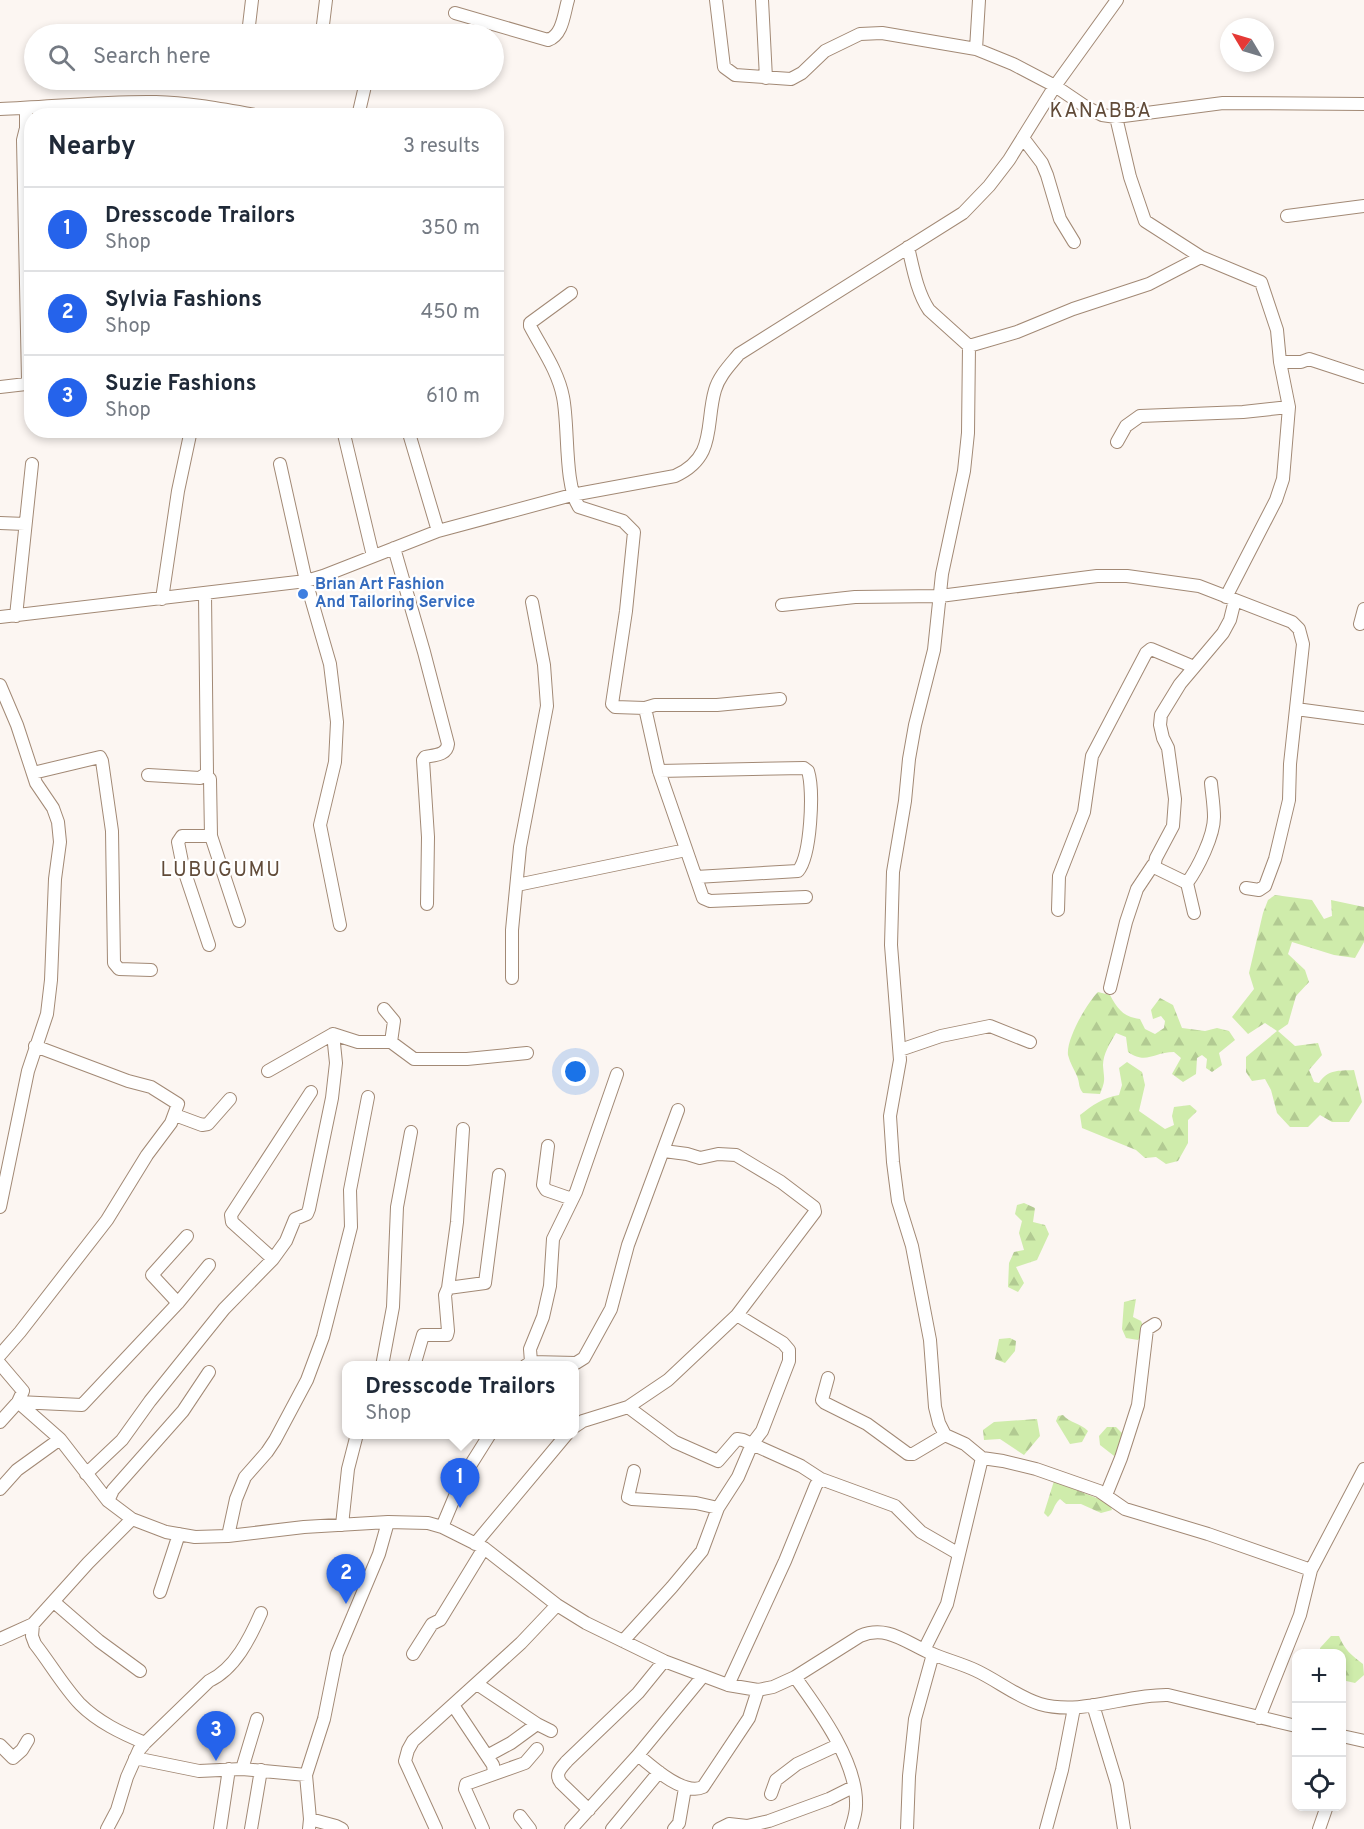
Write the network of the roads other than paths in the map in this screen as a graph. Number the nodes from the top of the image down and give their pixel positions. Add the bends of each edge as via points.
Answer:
1 (252, 0) edge
2 (326, 0) edge
3 (568, 0) edge
4 (716, 0) edge
5 (762, 0) edge
6 (979, 0) edge
7 (1117, 0) edge
8 (455, 13) dead end
9 (249, 24) edge
10 (323, 24) edge
11 (493, 24) edge
12 (504, 27) edge
13 (976, 49) junction
14 (766, 78) junction
15 (1055, 86) junction
16 (364, 90) edge
17 (1364, 104) edge
18 (24, 108) edge
19 (26, 108) edge
20 (214, 108) edge
21 (360, 108) edge
22 (0, 109) edge
23 (1116, 117) junction
24 (24, 136) edge
25 (1023, 138) junction
26 (24, 188) edge
27 (1364, 206) edge
28 (1287, 216) dead end
29 (1074, 242) dead end
30 (908, 247) junction
31 (1201, 257) junction
32 (571, 293) dead end
33 (969, 346) junction
34 (1280, 363) junction
35 (1364, 377) edge
36 (24, 385) edge
37 (0, 387) edge
38 (1289, 406) junction
39 (189, 438) edge
40 (345, 438) edge
41 (410, 438) edge
42 (1117, 442) dead end
43 (32, 464) dead end
44 (280, 464) dead end
45 (572, 495) junction
46 (0, 523) edge
47 (25, 524) junction
48 (438, 531) junction
49 (394, 548) junction
50 (373, 556) junction
51 (306, 581) junction
52 (205, 594) junction
53 (940, 596) junction
54 (1230, 598) junction
55 (162, 599) junction
56 (532, 602) dead end
57 (782, 605) dead end
58 (1364, 609) edge
59 (16, 616) junction
60 (0, 618) edge
61 (1360, 624) dead end
62 (1194, 667) junction
63 (0, 685) edge
64 (780, 699) dead end
65 (645, 708) junction
66 (1296, 709) junction
67 (1364, 718) edge
68 (659, 771) junction
69 (33, 773) junction
70 (148, 775) dead end
71 (206, 775) junction
72 (1211, 783) dead end
73 (211, 836) junction
74 (686, 850) junction
75 (1153, 865) junction
76 (696, 877) junction
77 (1187, 883) junction
78 (518, 885) junction
79 (1246, 888) dead end
80 (806, 897) dead end
81 (427, 904) dead end
82 (1058, 910) dead end
83 (1194, 913) dead end
84 (239, 921) dead end
85 (340, 924) dead end
86 (208, 945) dead end
87 (151, 970) dead end
88 (512, 978) dead end
89 (1110, 988) dead end
90 (384, 1009) dead end
91 (333, 1034) junction
92 (391, 1042) junction
93 (1030, 1042) dead end
94 (35, 1046) junction
95 (900, 1050) junction
96 (527, 1053) dead end
97 (268, 1071) dead end
98 (617, 1074) dead end
99 (311, 1092) dead end
100 (368, 1097) dead end
101 (230, 1099) dead end
102 (678, 1110) dead end
103 (175, 1115) junction
104 (463, 1130) dead end
105 (411, 1132) dead end
106 (548, 1146) dead end
107 (664, 1151) junction
108 (499, 1175) dead end
109 (572, 1199) junction
110 (0, 1207) edge
111 (187, 1236) dead end
112 (273, 1259) junction
113 (209, 1265) dead end
114 (448, 1288) junction
115 (178, 1303) junction
116 (737, 1315) junction
117 (1155, 1324) dead end
118 (0, 1355) edge
119 (383, 1361) edge
120 (415, 1361) edge
121 (528, 1361) edge
122 (579, 1361) edge
123 (0, 1364) edge
124 (209, 1372) dead end
125 (828, 1378) dead end
126 (18, 1402) junction
127 (628, 1407) junction
128 (0, 1422) edge
129 (579, 1424) edge
130 (945, 1436) junction
131 (60, 1439) junction
132 (356, 1439) edge
133 (487, 1439) edge
134 (563, 1439) edge
135 (752, 1444) junction
136 (982, 1458) junction
137 (1364, 1469) edge
138 (634, 1471) dead end
139 (86, 1474) junction
140 (821, 1479) junction
141 (0, 1489) edge
142 (1106, 1495) junction
143 (108, 1501) junction
144 (718, 1508) junction
145 (132, 1519) junction
146 (388, 1522) junction
147 (342, 1525) junction
148 (442, 1527) junction
149 (179, 1534) junction
150 (228, 1536) junction
151 (480, 1546) junction
152 (959, 1554) junction
153 (1311, 1570) junction
154 (160, 1592) dead end
155 (54, 1602) junction
156 (557, 1605) junction
157 (261, 1613) dead end
158 (33, 1624) junction
159 (0, 1639) edge
160 (623, 1641) junction
161 (928, 1652) junction
162 (412, 1654) dead end
163 (664, 1661) junction
164 (140, 1671) dead end
165 (703, 1676) junction
166 (795, 1677) junction
167 (477, 1683) junction
168 (728, 1685) junction
169 (758, 1690) junction
170 (453, 1705) junction
171 (1093, 1705) junction
172 (1074, 1708) junction
173 (1259, 1718) junction
174 (257, 1719) dead end
175 (537, 1724) junction
176 (1292, 1725) edge
177 (551, 1731) dead end
178 (1346, 1737) edge
179 (28, 1740) dead end
180 (1364, 1741) edge
181 (145, 1743) junction
182 (0, 1745) edge
183 (838, 1745) junction
184 (537, 1749) dead end
185 (638, 1755) junction
186 (487, 1756) junction
187 (135, 1758) junction
188 (229, 1769) junction
189 (242, 1769) junction
190 (261, 1770) junction
191 (659, 1772) junction
192 (494, 1773) junction
193 (306, 1775) junction
194 (853, 1787) junction
195 (686, 1788) junction
196 (771, 1794) dead end
197 (589, 1810) junction
198 (1325, 1811) edge
199 (520, 1816) dead end
200 (309, 1824) edge
201 (108, 1829) edge
202 (220, 1829) edge
203 (251, 1829) edge
204 (342, 1829) edge
205 (436, 1829) edge
206 (483, 1829) edge
207 (530, 1829) edge
208 (571, 1829) edge
209 (612, 1829) edge
210 (674, 1829) edge
211 (719, 1829) edge
212 (851, 1829) edge
213 (907, 1829) edge
214 (1046, 1829) edge
215 (1124, 1829) edge
216 (1319, 1829) edge

1 - 9 street
2 - 10 street
3 - 12 street via 554,38 548,40
4 - 14 street via 724,67 735,75
5 - 14 street
6 - 13 street
7 - 15 street
8 - 11 street
13 - 14 street via 882,33 860,34 825,51 791,79
13 - 15 street
15 - 23 street via 1086,107
15 - 25 street
16 - 21 street
17 - 23 street via 1223,103
18 - 22 street
19 - 20 street via 156,102
23 - 31 street via 1145,221
24 - 26 street
25 - 29 street via 1042,163 1060,219
25 - 30 street via 989,186 963,213
27 - 28 street
30 - 33 street via 925,304
30 - 45 street via 739,354 715,390 704,447 684,471 675,476
31 - 33 street via 1149,285
31 - 34 street via 1261,282 1277,330
32 - 45 street via 530,323 563,397
33 - 53 street via 964,471
34 - 35 street via 1309,359
34 - 38 street
36 - 37 street
38 - 42 street via 1188,416 1140,416 1126,426
38 - 54 street via 1283,479
39 - 55 street
40 - 50 street
41 - 48 street
43 - 47 street
44 - 51 street
45 - 48 street
45 - 65 street via 579,507 623,521 634,532 612,703 615,707
46 - 47 street
47 - 59 street
48 - 49 street
49 - 50 street
49 - 81 street via 448,744 444,753 423,760
50 - 51 street
51 - 52 street
51 - 85 street via 330,664 337,722 335,762 320,825
52 - 55 street
52 - 71 street
53 - 54 street via 1097,576 1127,576 1199,586
53 - 57 street via 855,597
53 - 95 street via 934,650 915,725 892,872 891,945
54 - 62 street via 1230,620
54 - 66 street via 1292,622 1299,629 1302,644
55 - 59 street
56 - 78 street via 547,706 520,847
58 - 61 street
59 - 60 street
62 - 75 street via 1161,715 1175,799 1174,818
62 - 82 street via 1158,651 1151,649 1146,653 1092,756 1084,812 1059,876
63 - 69 street
64 - 65 street
65 - 68 street
66 - 67 street
66 - 79 street via 1289,800 1275,859 1262,889
68 - 74 street
68 - 76 street via 808,771 812,792 807,851 798,871
69 - 87 street via 100,757 112,831 114,963 119,969
69 - 94 street via 53,808 60,842 47,1014
70 - 71 street
71 - 73 street via 210,779
72 - 77 street via 1212,831
73 - 84 street
73 - 86 street via 182,836 178,842
74 - 76 street
74 - 78 street
75 - 77 street
75 - 89 street via 1137,889
76 - 80 street via 702,897 710,901
77 - 83 street
78 - 88 street via 512,930
90 - 92 street via 394,1021
91 - 92 street via 358,1042
91 - 97 street
91 - 112 street via 336,1063 332,1098 309,1209 292,1222
92 - 96 street via 414,1059
93 - 95 street via 990,1026
94 - 103 street via 151,1087 178,1104
94 - 110 street
95 - 130 street via 890,1116 893,1162 898,1201 912,1246 930,1340 935,1407
98 - 109 street
99 - 112 street via 231,1215 232,1222
100 - 150 street via 352,1180 351,1227 323,1337 307,1380 275,1440 245,1477
101 - 103 street via 208,1124
102 - 107 street
103 - 118 street via 107,1220
104 - 114 street
105 - 119 street via 397,1207 393,1307
106 - 109 street via 543,1185 546,1190
107 - 116 street via 700,1158 736,1155 814,1207 814,1213
107 - 122 street via 628,1245 611,1309
108 - 114 street via 485,1283
109 - 121 street via 553,1239 550,1286
111 - 115 street via 152,1275
112 - 139 street via 224,1309 122,1440
113 - 115 street
114 - 120 street via 447,1335 423,1335
115 - 126 street via 82,1405
116 - 127 street via 668,1380
116 - 135 street via 789,1350 789,1361 766,1423
117 - 142 street via 1148,1329 1138,1405
123 - 126 street via 23,1391
124 - 143 street via 183,1411 113,1490
125 - 130 street via 822,1400 825,1403 867,1424 908,1454
126 - 128 street
126 - 131 street
127 - 129 street
127 - 135 street via 675,1442 718,1461 737,1439
130 - 136 street via 965,1444
131 - 139 street
131 - 141 street via 17,1470
132 - 147 street
133 - 148 street via 463,1477
134 - 151 street
135 - 140 street
135 - 144 street via 738,1477
136 - 142 street via 1036,1469
136 - 152 street
137 - 153 street
138 - 144 street via 628,1497 632,1499
139 - 143 street
140 - 152 street via 895,1506 921,1532
140 - 168 street
142 - 153 street via 1125,1509
143 - 145 street
144 - 160 street via 702,1551
145 - 149 street
145 - 155 street
146 - 147 street
146 - 148 street
146 - 193 street via 379,1554 337,1654 324,1719
147 - 150 street
148 - 151 street
149 - 150 street
149 - 154 street
151 - 156 street
151 - 162 street via 440,1620 432,1624
152 - 161 street
153 - 173 street via 1300,1615
155 - 158 street
155 - 164 street
156 - 160 street
156 - 167 street
157 - 181 street via 228,1668 209,1681
158 - 159 street
158 - 181 street via 35,1644 80,1704 115,1730
160 - 163 street
161 - 166 street via 893,1634 869,1632
161 - 172 street via 974,1669 1041,1704
161 - 213 street via 915,1719
163 - 165 street
163 - 197 street via 638,1693 558,1772 559,1780
165 - 168 street
165 - 185 street
166 - 169 street
166 - 183 street via 826,1720
167 - 170 street
167 - 175 street
168 - 169 street
169 - 195 street via 749,1718 707,1783 698,1789
170 - 186 street
170 - 205 street via 413,1741 406,1756
171 - 172 street
171 - 173 street via 1168,1695
171 - 215 street via 1117,1784
172 - 214 street
173 - 176 street
174 - 189 street
175 - 177 street
175 - 186 street
178 - 180 street
179 - 182 street via 13,1758
181 - 187 street
183 - 194 street
183 - 196 street via 797,1764 776,1780
184 - 192 street via 525,1763
185 - 191 street
185 - 197 street
186 - 192 street
187 - 188 street via 199,1771
187 - 201 street
188 - 189 street
188 - 202 street
189 - 190 street
190 - 193 street
190 - 203 street
191 - 195 street
191 - 209 street
192 - 206 street via 465,1786
193 - 200 street
194 - 211 street via 769,1821 747,1826 729,1824
194 - 212 street via 856,1806
195 - 210 street via 679,1823
197 - 208 street
198 - 216 street
199 - 207 street
200 - 204 street

